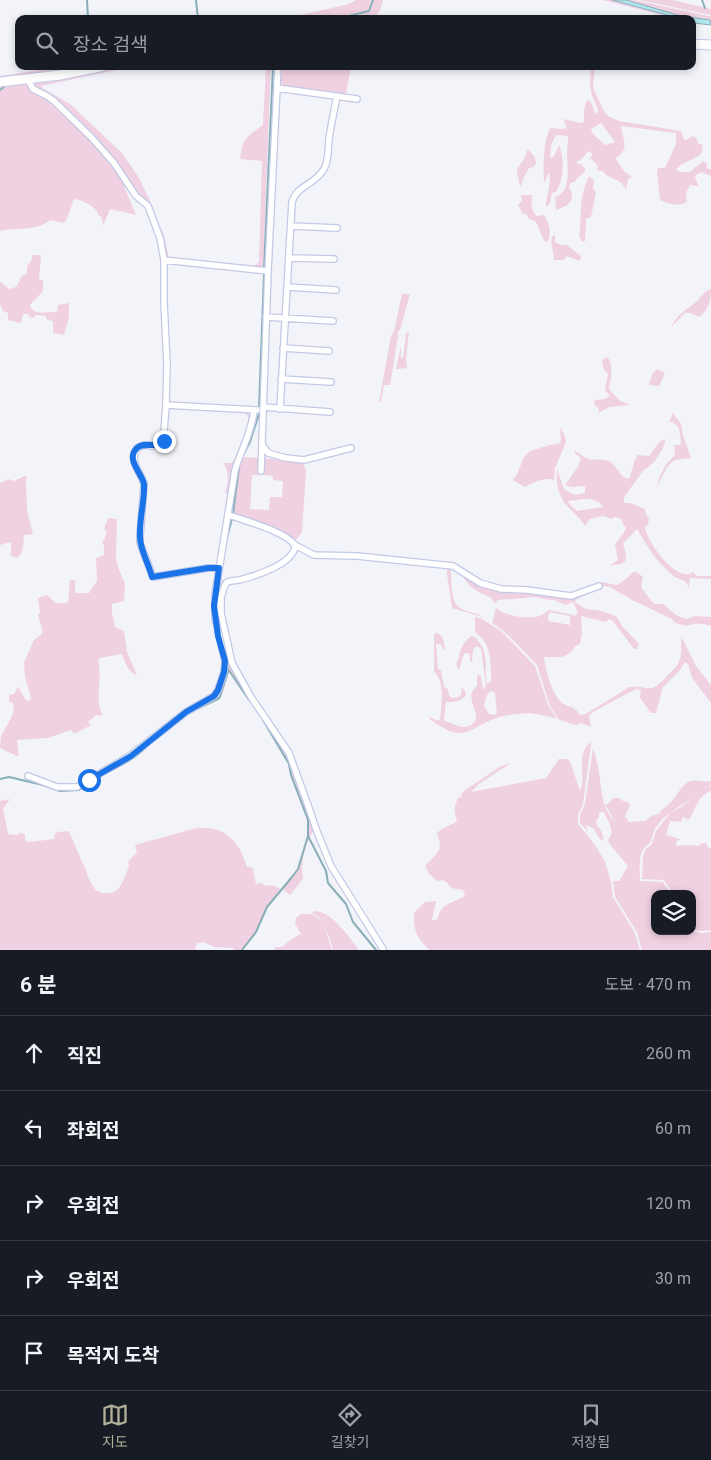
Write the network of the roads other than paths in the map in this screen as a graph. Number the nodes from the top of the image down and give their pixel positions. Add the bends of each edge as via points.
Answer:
1 (696, 44) edge
2 (711, 45) edge
3 (82, 70) edge
4 (278, 70) edge
5 (28, 80) junction
6 (0, 82) edge
7 (277, 88) junction
8 (337, 96) junction
9 (357, 99) dead end
10 (292, 226) junction
11 (337, 228) dead end
12 (290, 258) junction
13 (334, 259) dead end
14 (164, 260) junction
15 (268, 271) junction
16 (287, 288) junction
17 (336, 290) dead end
18 (266, 317) junction
19 (285, 318) junction
20 (332, 321) dead end
21 (283, 348) junction
22 (329, 351) dead end
23 (281, 379) junction
24 (330, 382) dead end
25 (166, 405) junction
26 (263, 408) junction
27 (280, 409) junction
28 (254, 410) junction
29 (330, 412) dead end
30 (262, 444) junction
31 (351, 448) dead end
32 (261, 471) dead end
33 (229, 515) junction
34 (295, 545) junction
35 (219, 568) junction
36 (599, 586) dead end
37 (28, 776) dead end
38 (383, 949) edge

1 - 2 street
3 - 5 street
4 - 7 street
5 - 6 street
5 - 14 street via 33,89 54,101 91,137 122,173 136,196 148,206
7 - 8 street
7 - 15 street
8 - 9 street
8 - 10 street via 326,164 314,181 294,196
10 - 11 street
10 - 12 street
12 - 13 street
12 - 16 street
14 - 15 street
14 - 25 street
15 - 18 street
16 - 17 street
16 - 19 street
18 - 19 street
18 - 26 street
19 - 20 street
19 - 21 street
21 - 22 street
21 - 23 street
23 - 24 street
23 - 27 street
25 - 28 street
25 - 35 street via 163,444 137,448 133,457 144,484 140,543 152,577
26 - 27 street
26 - 28 street
26 - 30 street
27 - 29 street
28 - 33 street via 250,432 235,470
30 - 31 street via 274,455 304,460
30 - 32 street
33 - 34 street via 288,538
33 - 35 street
34 - 36 street via 314,555 453,566 480,583 501,589 571,596
34 - 38 street via 286,561 242,580 227,582 220,613 232,662 289,753 331,866
35 - 37 street via 214,606 225,661 214,696 186,712 131,756 77,787 57,787

